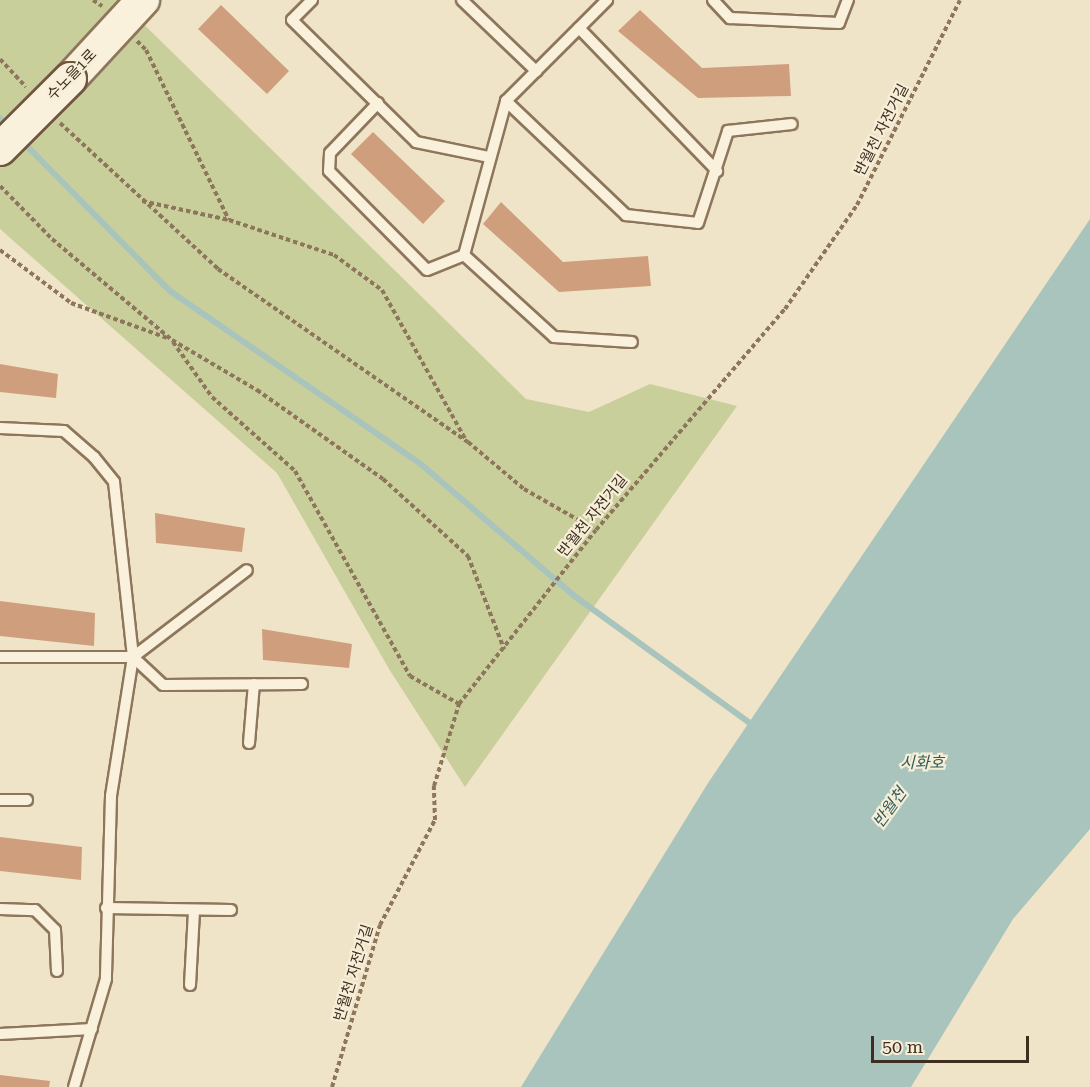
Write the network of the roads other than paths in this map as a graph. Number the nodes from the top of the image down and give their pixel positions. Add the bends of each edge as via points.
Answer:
1 (143, 0) edge
2 (312, 0) edge
3 (462, 0) edge
4 (607, 0) edge
5 (713, 0) edge
6 (848, 0) edge
7 (579, 28) junction
8 (536, 71) junction
9 (506, 101) junction
10 (378, 103) junction
11 (792, 124) dead end
12 (0, 149) edge
13 (489, 157) junction
14 (717, 171) junction
15 (464, 255) junction
16 (632, 342) dead end
17 (0, 428) edge
18 (247, 570) dead end
19 (0, 657) edge
20 (133, 657) junction
21 (254, 684) junction
22 (302, 684) dead end
23 (249, 743) dead end
24 (0, 800) edge
25 (27, 800) dead end
26 (106, 908) junction
27 (0, 909) edge
28 (194, 910) junction
29 (231, 910) dead end
30 (57, 971) dead end
31 (190, 985) dead end
32 (92, 1029) junction
33 (0, 1034) edge
34 (74, 1087) edge

1 - 12 street, 수노을1로, bridge
2 - 10 lane via 292,20
3 - 8 lane
4 - 7 lane
5 - 6 lane via 730,18 839,23
7 - 8 lane
7 - 14 lane
8 - 9 lane
9 - 13 lane
9 - 14 lane via 626,215 698,223
10 - 13 lane via 416,141
10 - 15 lane via 330,153 329,171 427,270
11 - 14 lane via 728,132
13 - 15 lane
15 - 16 lane via 554,337
17 - 20 lane via 63,431 94,457 114,482
18 - 20 lane
19 - 20 lane
20 - 21 lane via 162,685
20 - 26 lane via 111,796
21 - 22 lane
21 - 23 lane
24 - 25 lane
26 - 28 lane
26 - 32 lane via 106,979
27 - 30 lane via 35,910 55,930
28 - 29 lane
28 - 31 lane
32 - 33 lane
32 - 34 lane

